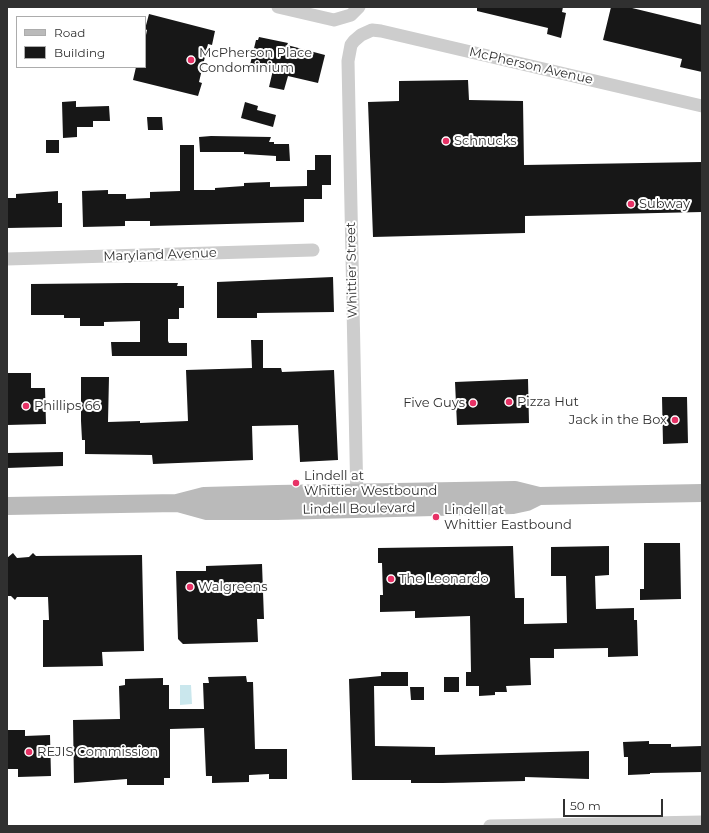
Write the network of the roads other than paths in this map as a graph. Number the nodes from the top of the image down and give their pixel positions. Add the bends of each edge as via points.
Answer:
1 (278, 7) edge
2 (355, 11) edge
3 (361, 35) joint
4 (702, 106) edge
5 (313, 250) dead end
6 (7, 259) edge
7 (702, 493) edge
8 (357, 500) junction
9 (7, 506) edge
10 (702, 822) edge
11 (490, 826) edge

1 - 2 street via 334,20
3 - 4 street, McPherson Avenue via 372,30 381,31
3 - 8 street, Whittier Street via 351,46 348,61
5 - 6 street, Maryland Avenue
7 - 8 main road, Lindell Boulevard via 539,496 515,490
8 - 9 main road, Lindell Boulevard via 204,496 177,503
10 - 11 street

